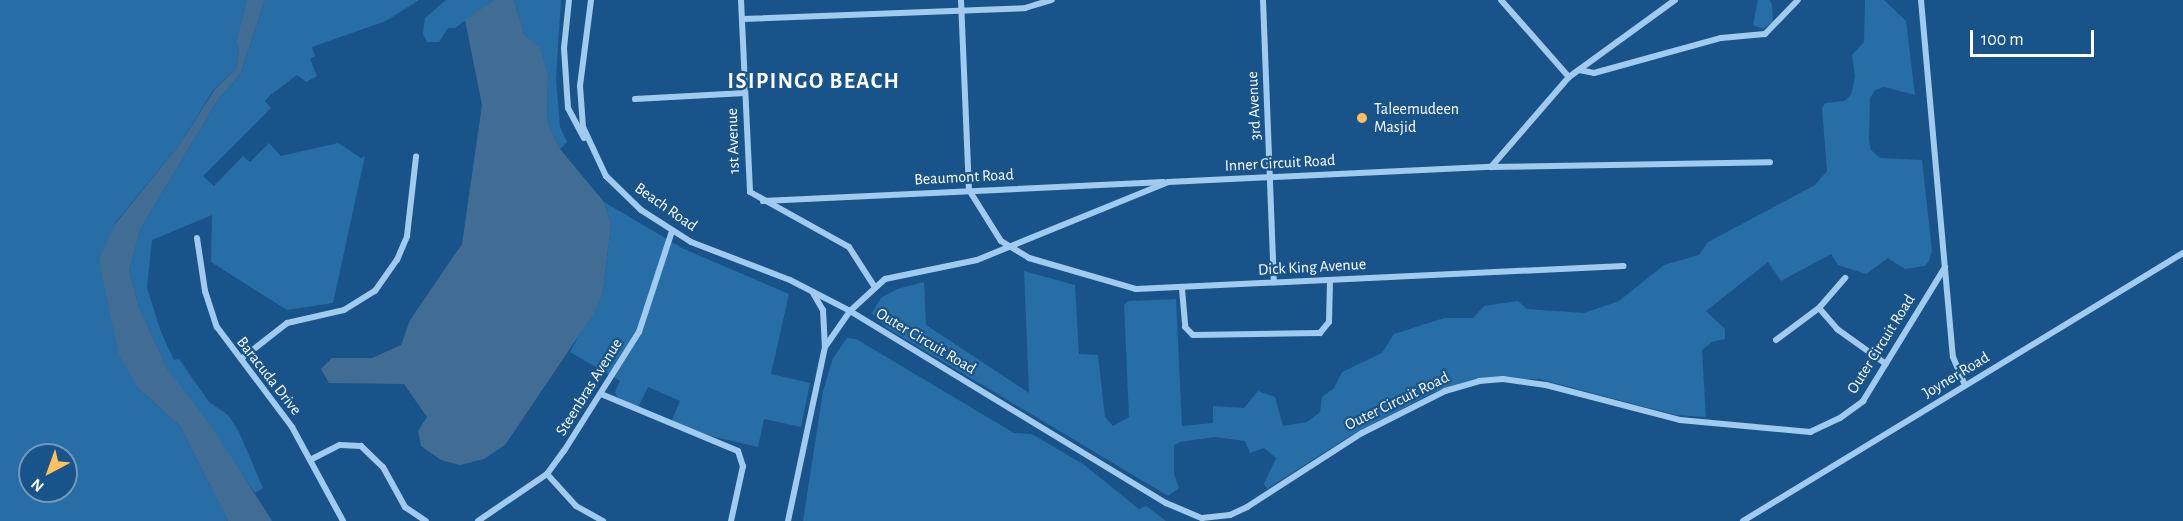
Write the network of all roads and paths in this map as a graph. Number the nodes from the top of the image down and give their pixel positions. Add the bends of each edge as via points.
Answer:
1 (569, 0) edge
2 (591, 0) edge
3 (741, 0) edge
4 (961, 0) edge
5 (1052, 0) edge
6 (1263, 0) edge
7 (1501, 0) edge
8 (1675, 0) edge
9 (1798, 0) edge
10 (1921, 0) edge
11 (961, 10) junction
12 (742, 19) junction
13 (1579, 70) junction
14 (1569, 77) junction
15 (745, 93) junction
16 (634, 99) dead end
17 (589, 146) junction
18 (416, 157) dead end
19 (1770, 162) dead end
20 (1491, 167) junction
21 (1271, 177) junction
22 (1168, 182) junction
23 (969, 190) junction
24 (763, 201) junction
25 (672, 231) junction
26 (197, 238) dead end
27 (1008, 249) junction
28 (2183, 252) edge
29 (1623, 266) dead end
30 (1945, 267) junction
31 (1845, 278) dead end
32 (1330, 280) junction
33 (1274, 282) junction
34 (874, 286) junction
35 (1182, 289) junction
36 (813, 293) junction
37 (1820, 308) junction
38 (850, 311) junction
39 (1776, 340) dead end
40 (825, 347) junction
41 (241, 359) junction
42 (1886, 364) junction
43 (1965, 385) junction
44 (601, 394) junction
45 (312, 459) junction
46 (547, 474) junction
47 (343, 521) edge
48 (426, 521) edge
49 (478, 521) edge
50 (603, 521) edge
51 (731, 521) edge
52 (788, 521) edge
53 (1743, 521) edge

1 - 17 street via 564,48 568,108
2 - 17 street, Beach Road via 580,86
3 - 12 street, 1st Avenue
4 - 11 street
5 - 11 street via 1025,8
6 - 21 street, 3rd Avenue
7 - 14 street
8 - 13 street
9 - 13 street via 1765,34 1721,38 1594,73
10 - 30 street
11 - 12 street
11 - 23 street
12 - 15 street, 1st Avenue
13 - 14 street
14 - 20 street
15 - 16 street
15 - 24 street, 1st Avenue via 747,184 750,192
17 - 25 street, Beach Road via 620,191
18 - 41 street via 407,236 397,260 375,291 344,310 286,323
19 - 20 street, Inner Circuit Road
20 - 21 street, Inner Circuit Road
21 - 22 street, Inner Circuit Road
21 - 33 street, 3rd Avenue
22 - 23 street, Beaumont Road
22 - 27 street, Inner Circuit Road
23 - 24 street, Beaumont Road
23 - 27 street
24 - 34 street, 1st Avenue via 849,247
25 - 36 street, Beach Road
25 - 44 street, Steenbras Avenue via 645,321
26 - 41 street, Baracuda Drive via 212,317
27 - 34 street, Inner Circuit Road via 974,261 899,274
27 - 35 street, Dick King Avenue via 1120,287
28 - 43 street, Joyner Road
29 - 32 street, Dick King Avenue
30 - 42 street, Outer Circuit Road
30 - 43 street via 1953,357
31 - 37 street
32 - 33 street, Dick King Avenue
32 - 35 street via 1329,322 1320,333 1193,335 1185,327
33 - 35 street, Dick King Avenue
34 - 38 street, Inner Circuit Road
36 - 38 street, Beach Road
36 - 40 street via 823,310
37 - 39 street
37 - 42 street via 1837,329
38 - 40 street, Inner Circuit Road
38 - 42 street, Outer Circuit Road via 1167,503 1188,514 1213,519 1246,507 1355,436 1464,383 1520,381 1680,420 1810,432 1840,418 1863,401
40 - 52 street
41 - 45 street, Baracuda Drive
43 - 53 street, Joyner Road
44 - 46 street, Steenbras Avenue
44 - 51 street via 695,435 733,447 743,461
45 - 47 street, Baracuda Drive
45 - 48 street via 340,445 362,446 383,467 405,507
46 - 49 street, Steenbras Avenue
46 - 50 street via 576,506

